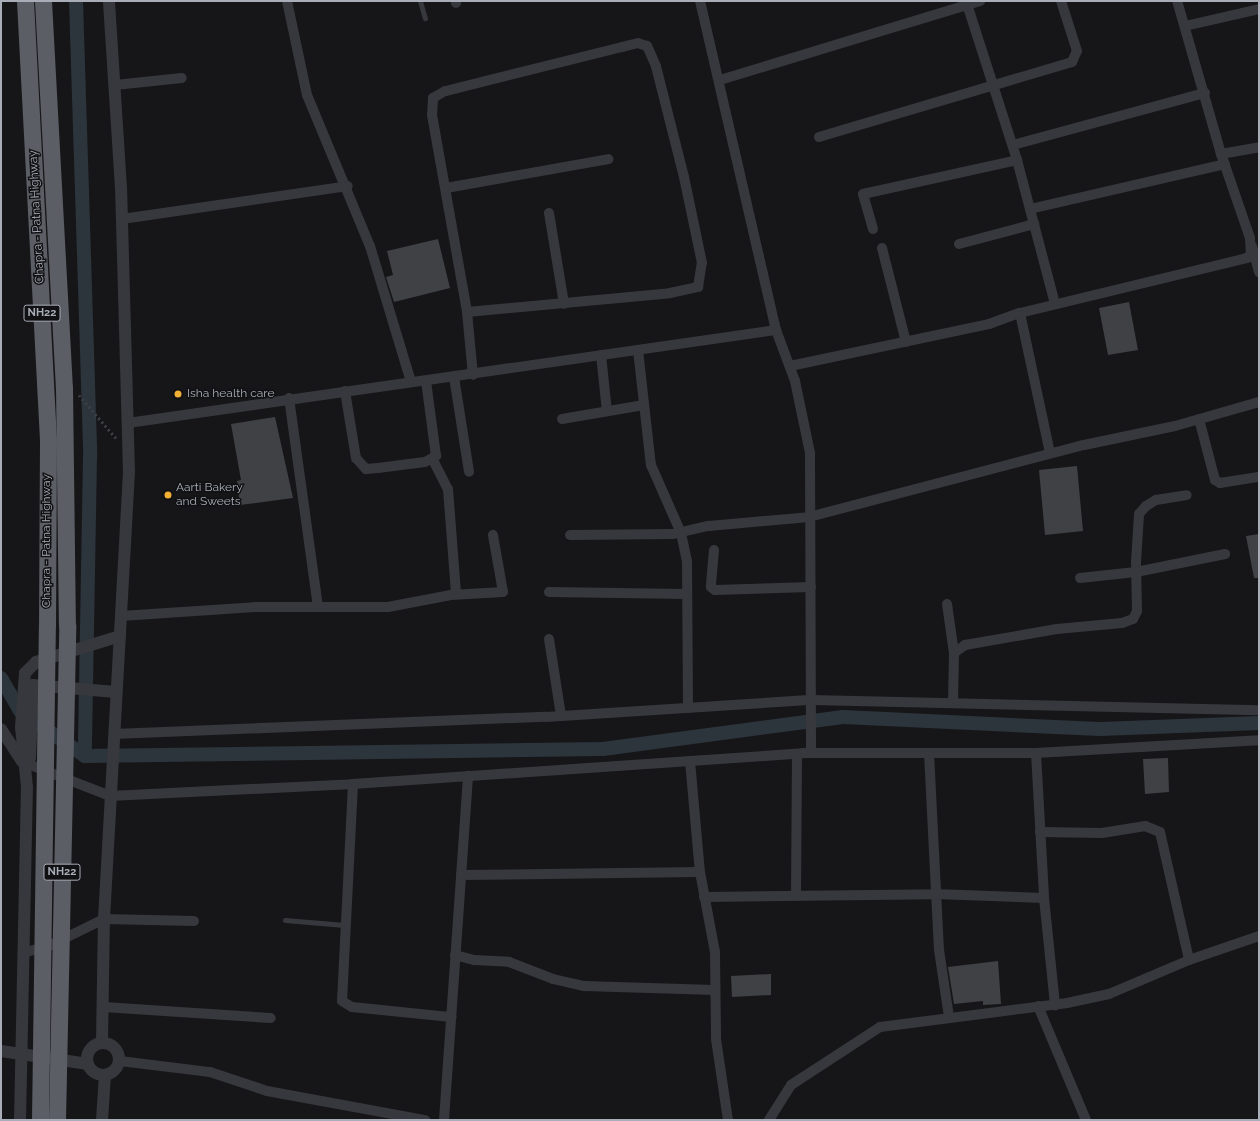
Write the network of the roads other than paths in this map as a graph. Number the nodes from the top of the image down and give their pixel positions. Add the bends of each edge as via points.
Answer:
1 (25, 1) edge
2 (43, 1) edge
3 (109, 1) edge
4 (287, 1) edge
5 (420, 1) edge
6 (700, 1) edge
7 (980, 1) edge
8 (1061, 1) edge
9 (1177, 1) edge
10 (966, 3) edge
11 (1259, 9) edge
12 (425, 18) dead end
13 (1185, 26) junction
14 (182, 78) dead end
15 (720, 80) junction
16 (992, 83) junction
17 (115, 85) junction
18 (1205, 93) junction
19 (819, 137) dead end
20 (1012, 145) junction
21 (1259, 147) edge
22 (1223, 159) junction
23 (608, 160) dead end
24 (1018, 160) junction
25 (348, 186) junction
26 (446, 188) junction
27 (1030, 209) junction
28 (548, 213) dead end
29 (122, 219) junction
30 (1034, 224) junction
31 (873, 229) dead end
32 (959, 244) dead end
33 (1252, 246) junction
34 (882, 248) dead end
35 (1259, 272) edge
36 (564, 304) junction
37 (1055, 304) junction
38 (467, 312) junction
39 (1020, 313) junction
40 (776, 330) junction
41 (906, 342) junction
42 (638, 350) junction
43 (601, 356) junction
44 (790, 366) junction
45 (472, 375) junction
46 (454, 377) junction
47 (426, 381) junction
48 (411, 382) junction
49 (345, 391) junction
50 (289, 398) junction
51 (1259, 402) edge
52 (644, 405) junction
53 (606, 411) junction
54 (562, 419) dead end
55 (1199, 419) junction
56 (128, 422) junction
57 (1050, 453) junction
58 (433, 460) junction
59 (469, 472) dead end
60 (1259, 477) edge
61 (1187, 495) dead end
62 (809, 517) junction
63 (681, 533) junction
64 (570, 535) dead end
65 (493, 536) dead end
66 (714, 550) dead end
67 (1225, 554) dead end
68 (1136, 572) junction
69 (1080, 578) dead end
70 (811, 587) junction
71 (549, 592) dead end
72 (456, 594) junction
73 (686, 594) junction
74 (947, 604) dead end
75 (318, 606) junction
76 (121, 616) junction
77 (47, 620) junction
78 (67, 620) junction
79 (120, 636) junction
80 (549, 639) dead end
81 (954, 653) junction
82 (116, 692) junction
83 (953, 702) junction
84 (812, 703) junction
85 (26, 708) junction
86 (688, 708) junction
87 (1259, 710) edge
88 (561, 716) junction
89 (1, 729) edge
90 (113, 738) junction
91 (1259, 740) edge
92 (811, 753) junction
93 (929, 753) junction
94 (1036, 753) junction
95 (797, 754) junction
96 (690, 761) junction
97 (26, 763) junction
98 (468, 776) junction
99 (353, 784) junction
100 (110, 796) junction
101 (1040, 832) junction
102 (700, 872) junction
103 (461, 875) junction
104 (935, 894) junction
105 (796, 896) junction
106 (704, 897) junction
107 (1044, 898) junction
108 (104, 919) junction
109 (285, 920) dead end
110 (194, 921) dead end
111 (345, 925) junction
112 (1259, 936) edge
113 (23, 953) junction
114 (455, 955) junction
115 (1189, 960) junction
116 (715, 990) junction
117 (1055, 1004) junction
118 (1038, 1006) junction
119 (104, 1007) junction
120 (451, 1017) junction
121 (949, 1017) junction
122 (271, 1018) dead end
123 (102, 1042) junction
124 (1, 1052) edge
125 (21, 1054) junction
126 (120, 1061) junction
127 (88, 1064) junction
128 (105, 1075) junction
129 (20, 1120) edge
130 (40, 1120) edge
131 (57, 1120) edge
132 (102, 1120) edge
133 (425, 1120) edge
134 (444, 1120) edge
135 (728, 1120) edge
136 (769, 1120) edge
137 (1086, 1120) edge

1 - 77 highway, Chapra - Patna Highway / NH22 via 48,440
2 - 78 highway, Chapra - Patna Highway / NH22 via 64,387
3 - 17 street
4 - 25 street via 307,94 331,157
5 - 12 lane
6 - 15 street
7 - 10 street
8 - 16 street via 1077,51 1076,58
9 - 13 street
10 - 15 street
10 - 16 street
11 - 13 street
13 - 18 street
14 - 17 street
15 - 40 street
16 - 19 street
16 - 20 street
17 - 29 street
18 - 20 street
18 - 22 street
20 - 24 street
21 - 22 street
22 - 27 street
22 - 33 street
23 - 26 street
24 - 27 street
24 - 31 street via 863,194
25 - 29 street
25 - 48 street via 370,246
26 - 36 street via 432,116 433,98 438,94 622,46 638,43 647,46 656,66 679,154 702,263 701,281 698,287 688,290
26 - 38 street
27 - 30 street
28 - 36 street
29 - 56 street
30 - 32 street
30 - 37 street
33 - 35 street
33 - 37 street via 1251,254 1247,258
34 - 41 street
36 - 38 street
37 - 39 street
38 - 45 street
39 - 41 street via 989,324
39 - 57 street
40 - 42 street
40 - 44 street
41 - 44 street
42 - 43 street
42 - 52 street
43 - 45 street
43 - 53 street
44 - 62 street via 810,453
45 - 46 street
46 - 47 street
46 - 59 street
47 - 48 street
47 - 58 street via 436,451
48 - 49 street
49 - 50 street
49 - 58 street via 353,448 360,465 366,469
50 - 56 street
50 - 75 street
51 - 55 street
52 - 53 street
52 - 63 street via 651,465
53 - 54 street
55 - 57 street
55 - 60 street via 1215,480 1220,483
56 - 76 street
57 - 62 street
58 - 72 street via 448,489
61 - 68 street via 1156,500 1139,514
62 - 63 street via 709,526
62 - 70 street
63 - 64 street
63 - 73 street via 687,562
65 - 72 street via 503,592
66 - 70 street via 711,587 715,590
67 - 68 street
68 - 69 street
68 - 81 street via 1137,611 1133,619 1122,623 984,640 965,645
70 - 84 street
71 - 73 street
72 - 75 street via 388,607
73 - 86 street
74 - 81 street
75 - 76 street
76 - 79 street
77 - 78 highway
77 - 130 highway, NH22, bridge
78 - 131 highway, NH22, bridge
79 - 82 street
79 - 85 street via 82,645 36,662 25,673
80 - 88 street
81 - 83 street
82 - 85 street via 33,685
82 - 90 street
83 - 84 street
83 - 87 street
84 - 86 street
84 - 92 street
85 - 97 street
86 - 88 street
88 - 90 street
89 - 97 street
90 - 100 street
91 - 94 street
92 - 93 street
92 - 95 street
93 - 94 street
93 - 104 street
94 - 101 street
95 - 96 street
95 - 105 street
96 - 98 street
96 - 102 street
97 - 100 street
97 - 113 street
98 - 99 street
98 - 103 street
99 - 100 street
99 - 111 street
100 - 108 street
101 - 107 street
101 - 115 street via 1102,833 1145,826 1160,832
102 - 103 street
102 - 106 street
103 - 114 street
104 - 105 street
104 - 107 street
104 - 121 street
105 - 106 street
106 - 116 street via 715,952
107 - 117 street
108 - 110 street
108 - 113 street via 51,945
108 - 119 street
109 - 111 lane
111 - 120 street via 341,996 346,1005
112 - 115 street
113 - 125 street
114 - 116 street via 474,960 509,962 553,979 584,986
114 - 120 street
115 - 117 street via 1109,994
116 - 135 street via 716,1039
117 - 118 street
118 - 121 street
118 - 137 street
119 - 122 street
119 - 123 street
120 - 134 street
121 - 136 street via 897,1023 863,1036 791,1085
123 - 126 street via 116,1048
123 - 127 street via 90,1050
124 - 125 street
125 - 127 street
125 - 129 street
126 - 128 street via 112,1073
126 - 133 street via 210,1072 267,1091
127 - 128 street via 98,1074
128 - 132 street

